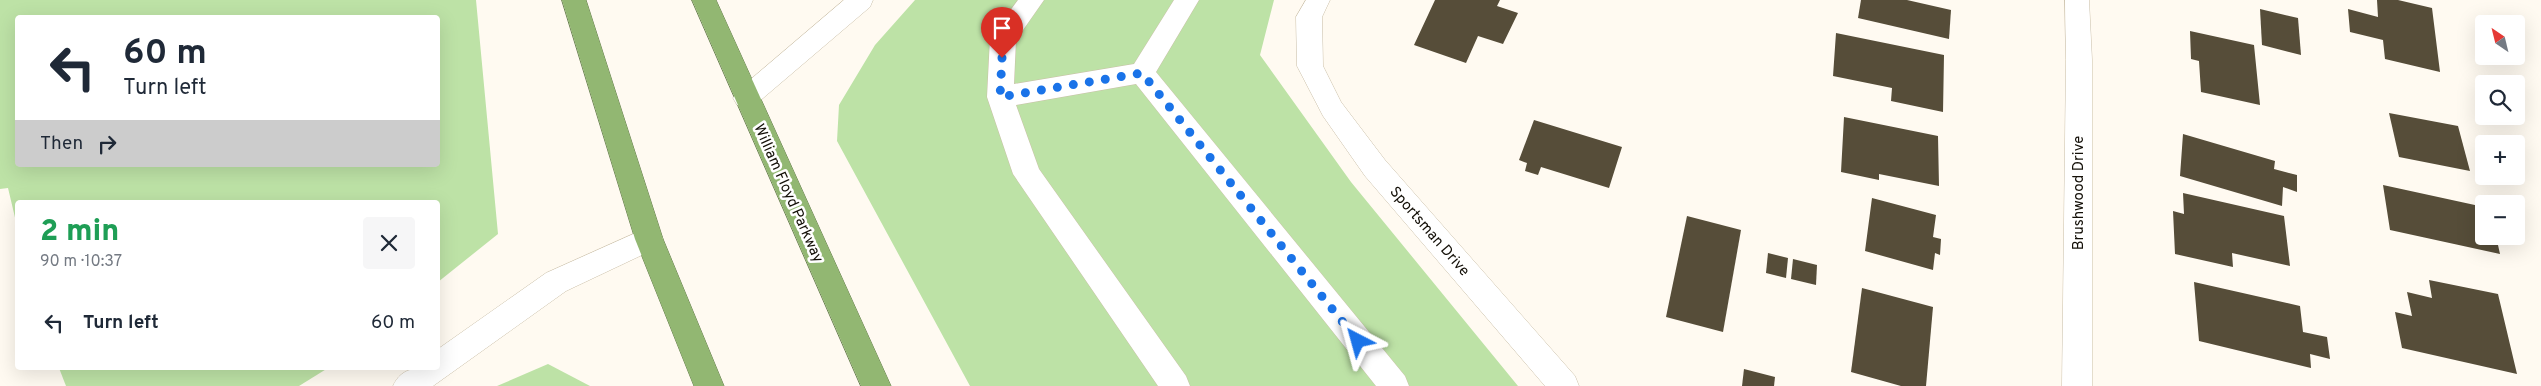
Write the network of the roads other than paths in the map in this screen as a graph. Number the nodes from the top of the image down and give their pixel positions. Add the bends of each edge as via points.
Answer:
1 (574, 0) edge
2 (704, 0) edge
3 (861, 0) edge
4 (1032, 0) edge
5 (1187, 0) edge
6 (1318, 0) edge
7 (2077, 0) edge
8 (1142, 73) junction
9 (1000, 97) junction
10 (746, 98) junction
11 (649, 239) junction
12 (440, 363) edge
13 (430, 370) edge
14 (408, 386) edge
15 (709, 386) edge
16 (876, 386) edge
17 (1174, 386) edge
18 (1394, 386) edge
19 (1564, 386) edge
20 (2077, 386) edge

1 - 11 highway
2 - 10 highway, William Floyd Parkway
3 - 10 street
4 - 9 street via 1003,38
5 - 8 street
6 - 19 street, Sportsman Drive via 1309,17 1310,66 1332,109 1375,168
7 - 20 street, Brushwood Drive
8 - 9 street
8 - 18 street
9 - 17 street via 1027,174
10 - 16 highway, William Floyd Parkway
11 - 12 street via 556,282
11 - 15 highway
13 - 14 street

